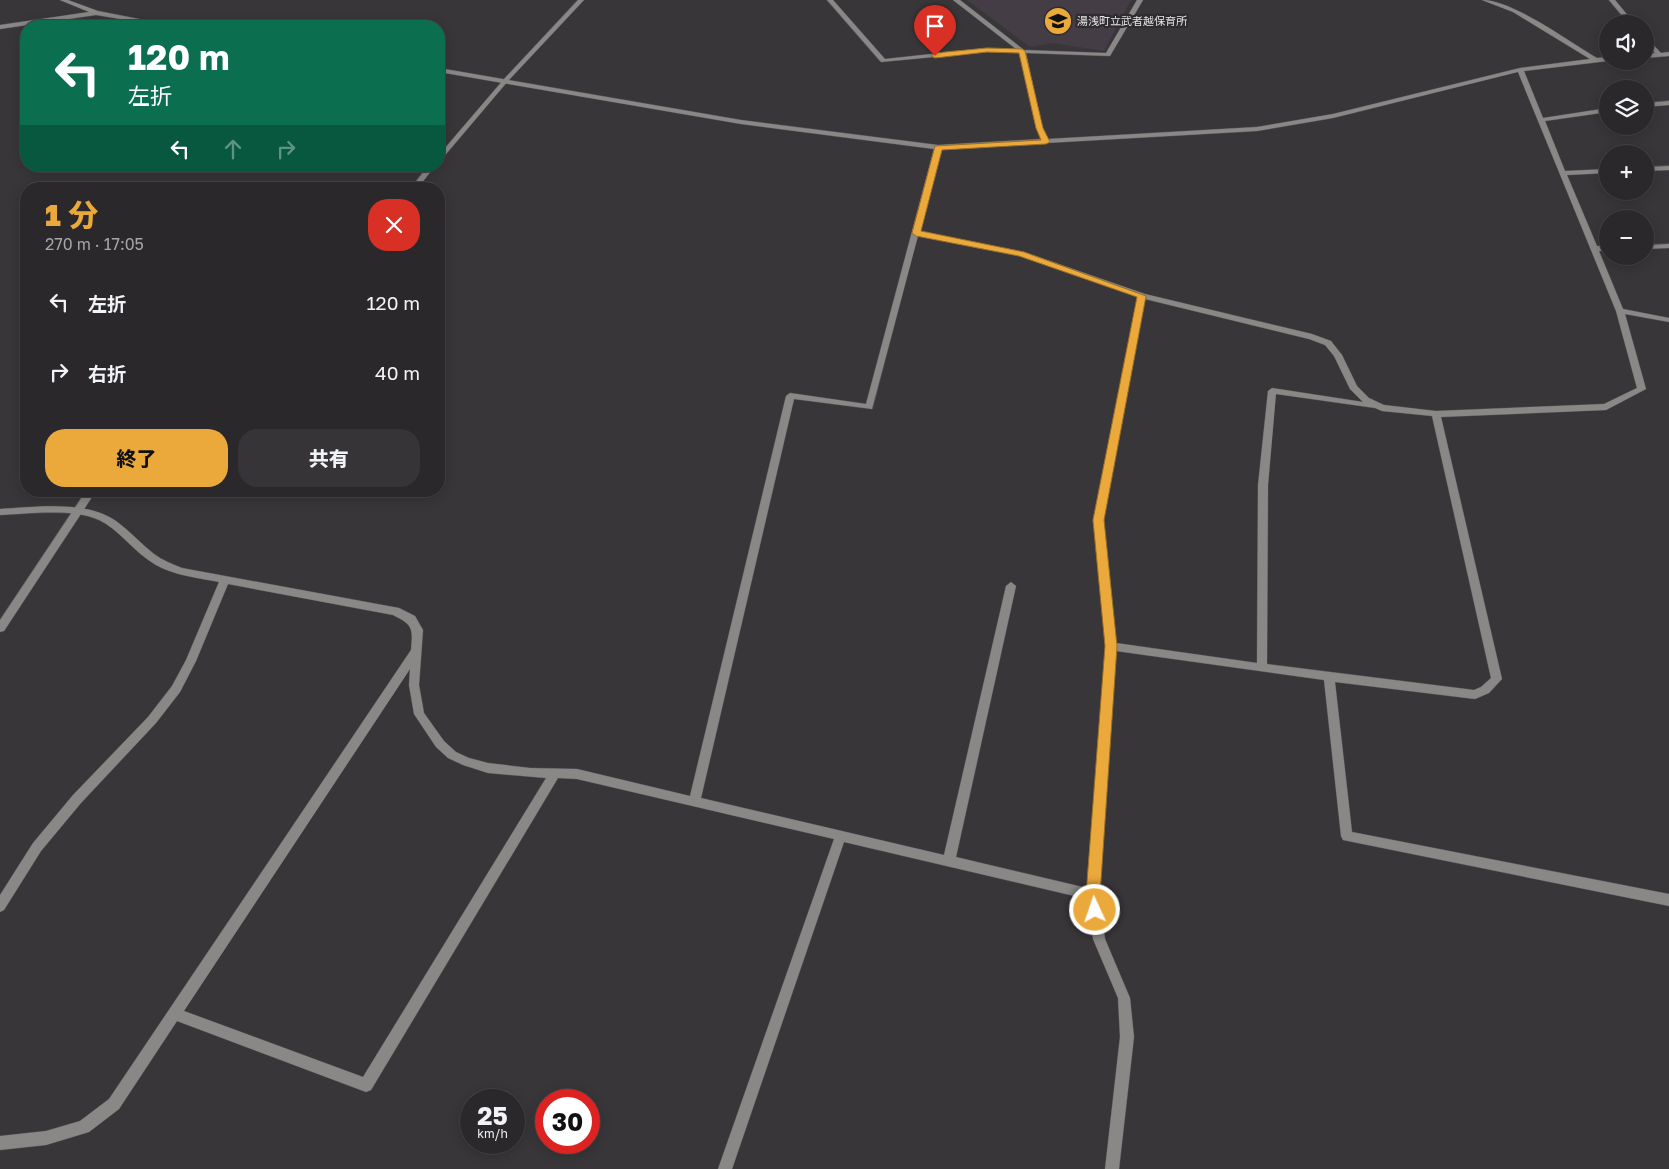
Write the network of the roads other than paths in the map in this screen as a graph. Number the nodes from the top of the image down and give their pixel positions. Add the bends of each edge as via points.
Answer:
1 (63, 0) edge
2 (581, 0) edge
3 (830, 0) edge
4 (956, 0) edge
5 (1140, 0) edge
6 (1485, 0) edge
7 (1612, 0) edge
8 (97, 13) junction
9 (1624, 15) edge
10 (48, 20) edge
11 (137, 20) edge
12 (20, 24) edge
13 (0, 27) edge
14 (1654, 48) edge
15 (1022, 51) junction
16 (1669, 54) edge
17 (1654, 55) edge
18 (1660, 55) junction
19 (1595, 60) junction
20 (1599, 60) edge
21 (1520, 70) junction
22 (445, 71) edge
23 (506, 80) junction
24 (1669, 103) edge
25 (1654, 104) edge
26 (1599, 111) edge
27 (1541, 120) junction
28 (1046, 142) junction
29 (938, 147) junction
30 (445, 152) edge
31 (1669, 168) edge
32 (1654, 169) edge
33 (1599, 171) edge
34 (427, 172) edge
35 (1563, 173) junction
36 (419, 182) edge
37 (916, 233) junction
38 (1669, 246) edge
39 (1654, 247) edge
40 (1594, 249) junction
41 (1599, 249) edge
42 (1142, 296) junction
43 (1620, 312) junction
44 (1669, 320) edge
45 (1382, 408) junction
46 (1436, 414) junction
47 (86, 497) edge
48 (0, 512) edge
49 (75, 512) junction
50 (225, 580) junction
51 (1012, 586) dead end
52 (0, 628) edge
53 (1111, 646) junction
54 (418, 647) junction
55 (1262, 668) junction
56 (1330, 676) junction
57 (554, 774) junction
58 (695, 800) junction
59 (841, 835) junction
60 (949, 861) junction
61 (1093, 895) junction
62 (1669, 900) edge
63 (0, 906) edge
64 (174, 1014) junction
65 (0, 1143) edge
66 (725, 1169) edge
67 (1112, 1169) edge

1 - 8 street
2 - 23 street
3 - 15 street via 883,61 987,50
4 - 15 street
5 - 15 street via 1108,55
6 - 19 street via 1515,11
7 - 9 street
8 - 10 street
8 - 11 street
12 - 13 street
14 - 18 street
15 - 28 street
16 - 18 street
17 - 18 street
19 - 20 street
19 - 21 street
21 - 27 street
21 - 28 street via 1333,116 1257,129
22 - 23 street
23 - 29 street via 741,122
23 - 30 street
24 - 25 street
26 - 27 street
27 - 35 street
28 - 29 street
29 - 37 street
31 - 32 street
33 - 35 street
34 - 36 street
35 - 40 street
37 - 42 street via 1021,254
37 - 58 street via 869,407 790,396
38 - 39 street
40 - 41 street
40 - 43 street
42 - 45 street via 1328,343 1338,355 1353,387 1366,400
42 - 53 street via 1098,520
43 - 44 street
43 - 46 street via 1642,388 1606,407
45 - 46 street
45 - 55 street via 1272,391 1263,485
46 - 56 street via 1497,679 1475,695
47 - 49 street
48 - 49 street
49 - 50 street via 101,517 163,565
49 - 52 street
50 - 54 street via 395,611 411,620 418,630
50 - 63 street via 192,661 176,690 37,847
51 - 60 street
53 - 55 street
53 - 61 street
54 - 57 street via 414,685 419,714 440,744 452,755 488,768
54 - 64 street
55 - 56 street
56 - 62 street via 1347,836
57 - 58 street via 577,774
57 - 64 street via 366,1085
58 - 59 street
59 - 60 street
59 - 66 street
60 - 61 street
61 - 67 street via 1099,939 1124,998 1127,1037
64 - 65 street via 114,1104 84,1127 46,1138

